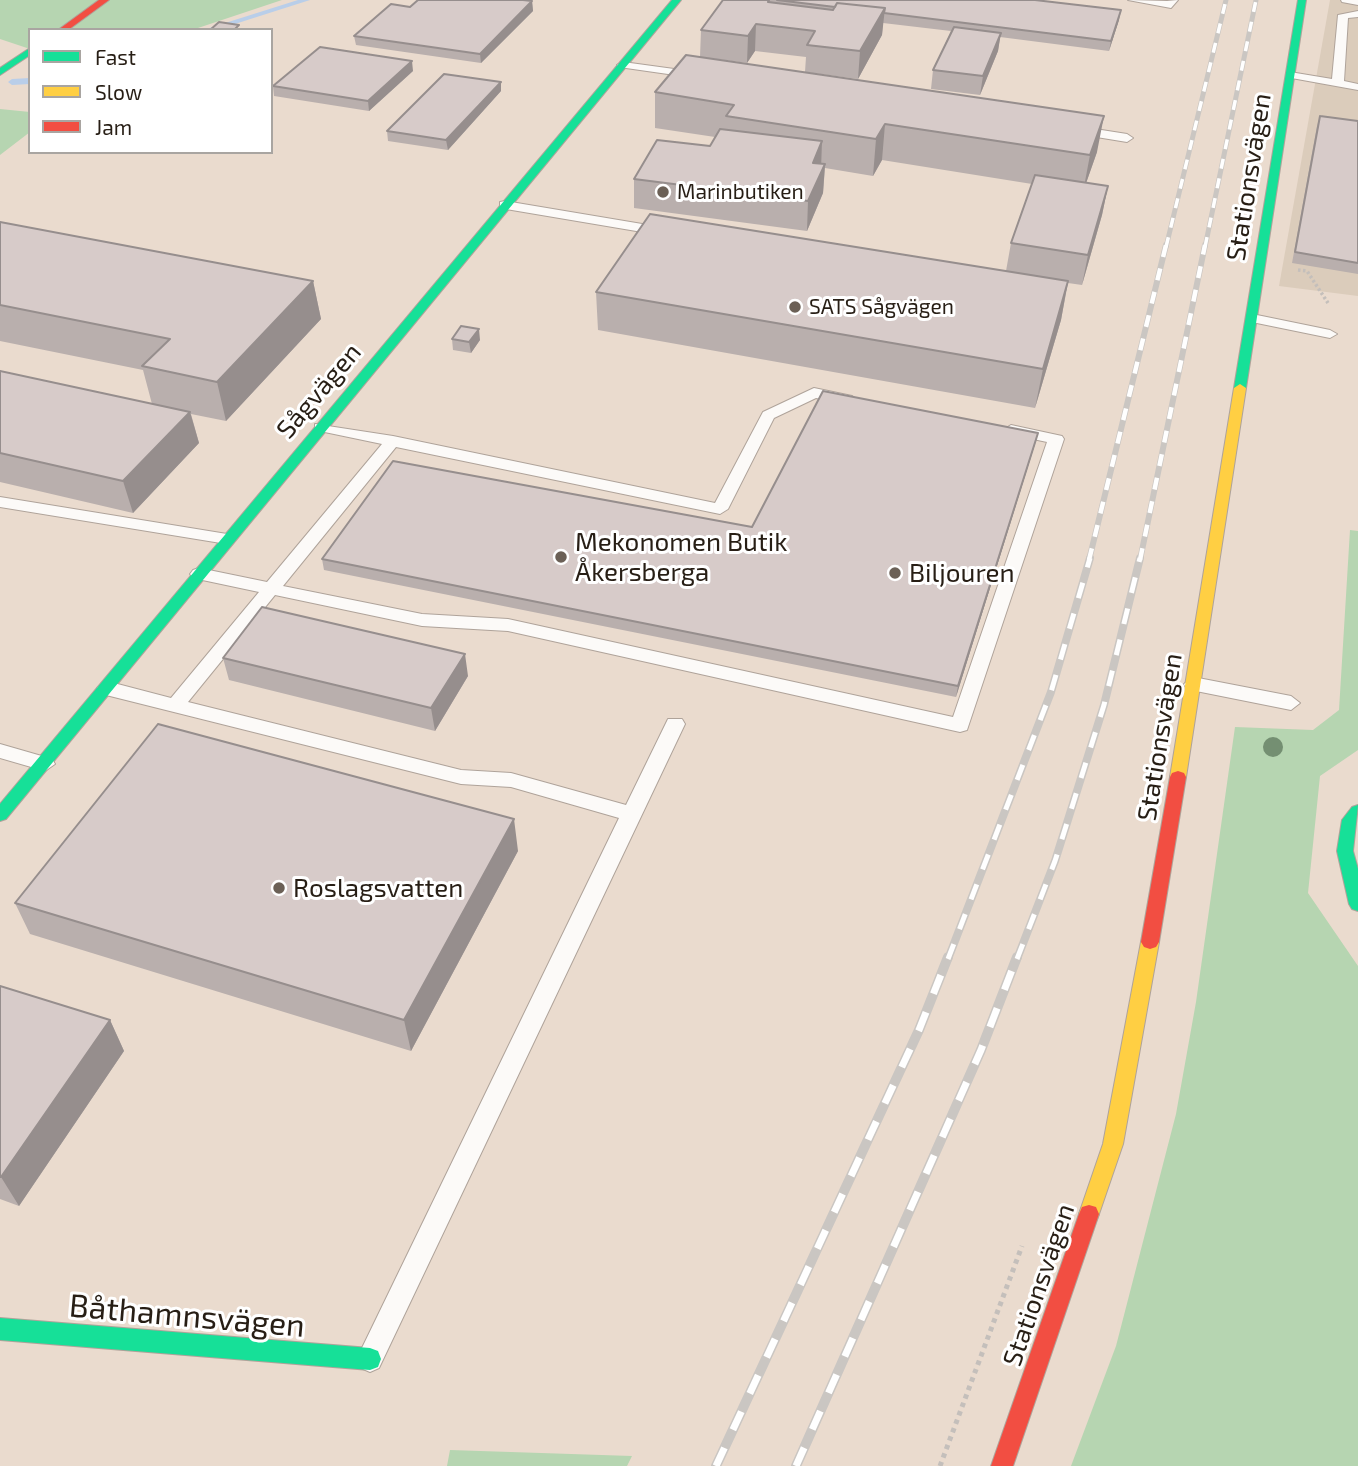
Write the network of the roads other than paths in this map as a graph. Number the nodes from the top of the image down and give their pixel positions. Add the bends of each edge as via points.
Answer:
1 (105, 0) edge
2 (677, 0) edge
3 (1133, 0) edge
4 (1172, 0) edge
5 (1302, 0) edge
6 (1346, 0) edge
7 (1358, 2) edge
8 (1358, 15) edge
9 (65, 28) edge
10 (28, 52) edge
11 (623, 65) junction
12 (0, 72) edge
13 (1290, 75) junction
14 (704, 76) edge
15 (1338, 82) junction
16 (1358, 87) edge
17 (1059, 128) edge
18 (1127, 138) dead end
19 (505, 205) junction
20 (680, 234) edge
21 (1252, 318) junction
22 (1331, 334) dead end
23 (868, 403) edge
24 (989, 426) edge
25 (321, 427) junction
26 (393, 442) junction
27 (0, 502) edge
28 (227, 539) junction
29 (199, 574) junction
30 (271, 589) junction
31 (1194, 684) junction
32 (106, 688) junction
33 (1291, 703) dead end
34 (175, 705) junction
35 (675, 724) dead end
36 (0, 751) edge
37 (45, 764) junction
38 (1358, 811) edge
39 (631, 814) junction
40 (0, 815) edge
41 (1358, 904) edge
42 (0, 1329) edge
43 (370, 1359) joint
44 (1002, 1466) edge

1 - 9 street
2 - 11 street, Sågvägen
3 - 4 lane via 1171,5
5 - 13 street, Stationsvägen
6 - 7 lane
8 - 15 lane via 1343,15
10 - 12 street
11 - 14 lane
11 - 19 street, Sågvägen
13 - 15 lane
13 - 21 street, Stationsvägen
15 - 16 lane
17 - 18 lane
19 - 20 lane
19 - 25 street, Sågvägen
21 - 22 lane
21 - 31 street, Stationsvägen
23 - 26 lane via 814,393 768,415 720,509
24 - 30 lane via 1056,439 960,726 508,625 422,620
25 - 26 lane
25 - 28 street, Sågvägen
26 - 30 lane
27 - 28 lane
28 - 29 street, Sågvägen
29 - 30 lane
29 - 32 street, Sågvägen
30 - 34 lane
31 - 33 lane
31 - 44 street, Stationsvägen via 1113,1144
32 - 34 lane
32 - 37 street, Sågvägen
34 - 39 lane via 461,777 511,780
35 - 39 lane
36 - 37 lane
37 - 40 street, Sågvägen
38 - 41 street via 1350,820 1345,851
39 - 43 lane
42 - 43 street, Båthamnsvägen

